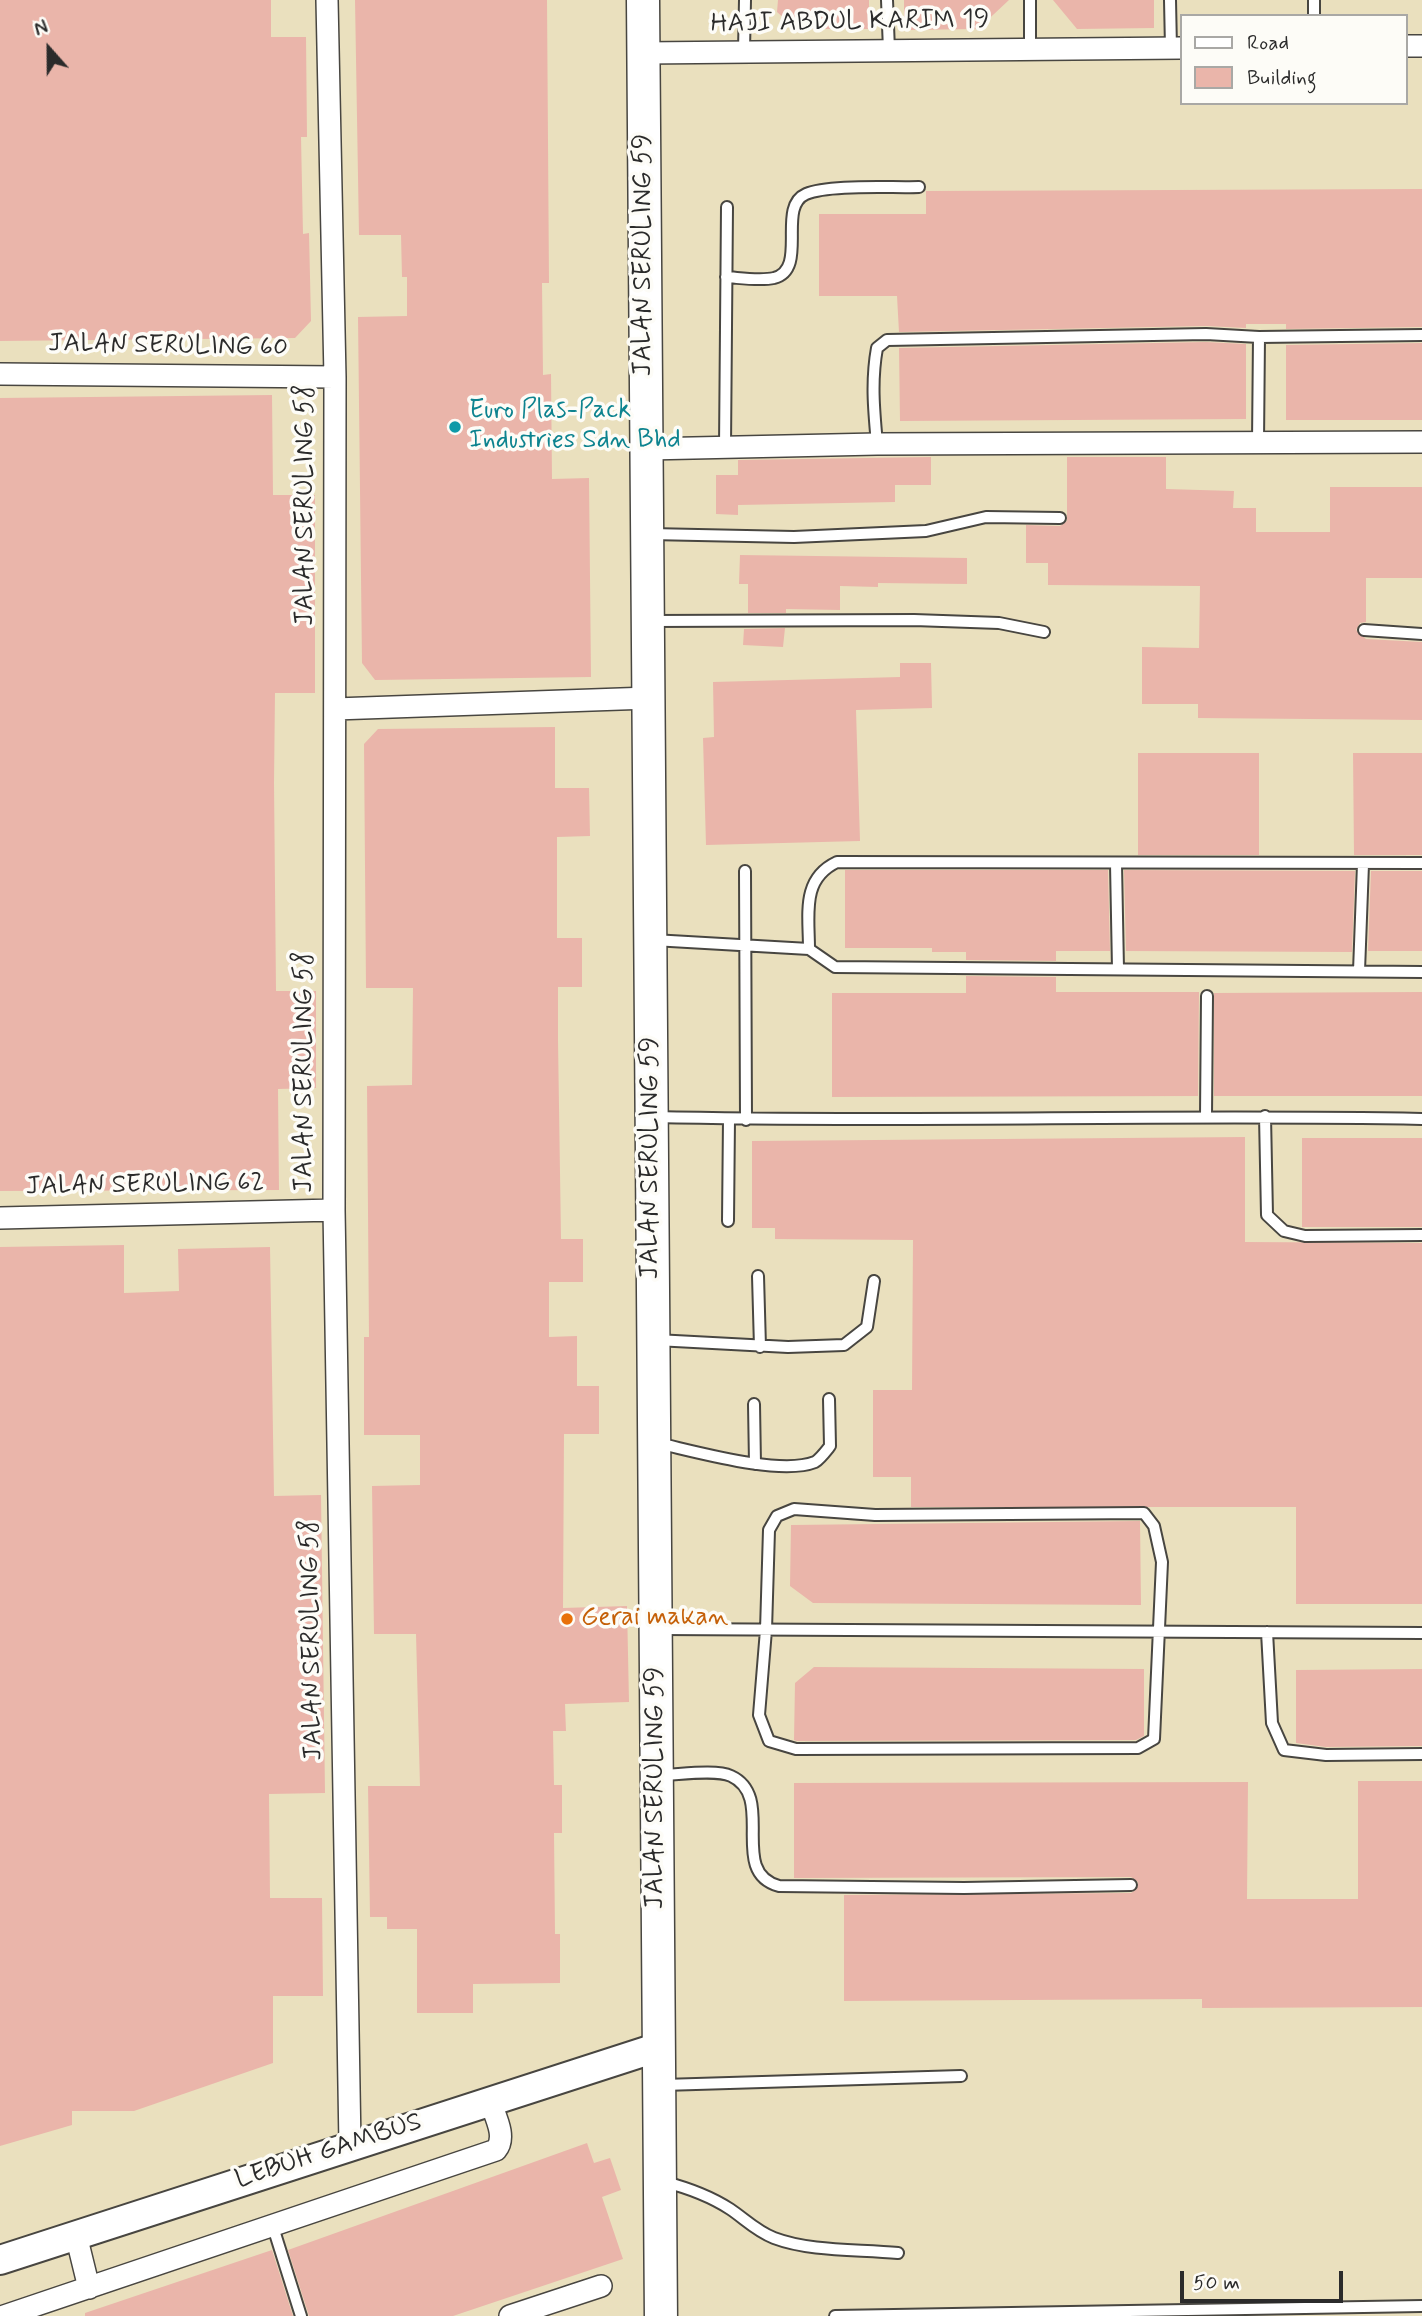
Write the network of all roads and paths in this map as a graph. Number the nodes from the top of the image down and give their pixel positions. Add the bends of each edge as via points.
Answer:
1 (327, 0) edge
2 (643, 0) edge
3 (745, 0) edge
4 (887, 0) edge
5 (1030, 0) edge
6 (1170, 0) edge
7 (1176, 48) edge
8 (1030, 49) junction
9 (889, 50) junction
10 (744, 51) junction
11 (643, 53) junction
12 (919, 187) dead end
13 (727, 207) dead end
14 (726, 277) junction
15 (1422, 335) edge
16 (1259, 337) junction
17 (0, 374) edge
18 (335, 377) junction
19 (1258, 442) junction
20 (1422, 442) edge
21 (877, 444) junction
22 (725, 447) junction
23 (647, 449) junction
24 (1060, 517) dead end
25 (647, 534) junction
26 (648, 621) junction
27 (1364, 629) dead end
28 (1044, 632) dead end
29 (1422, 634) edge
30 (649, 698) junction
31 (335, 709) junction
32 (1422, 863) edge
33 (1116, 864) junction
34 (1363, 864) junction
35 (745, 872) dead end
36 (650, 940) junction
37 (746, 945) junction
38 (809, 948) junction
39 (1118, 969) junction
40 (1359, 971) junction
41 (1422, 972) edge
42 (1207, 996) dead end
43 (1206, 1116) junction
44 (1265, 1116) junction
45 (652, 1117) junction
46 (729, 1119) junction
47 (1422, 1119) edge
48 (746, 1120) junction
49 (334, 1210) junction
50 (0, 1218) edge
51 (728, 1220) dead end
52 (1422, 1235) edge
53 (758, 1276) dead end
54 (874, 1280) dead end
55 (653, 1339) junction
56 (760, 1347) junction
57 (829, 1399) dead end
58 (754, 1404) dead end
59 (654, 1443) junction
60 (755, 1464) junction
61 (656, 1629) junction
62 (766, 1630) junction
63 (1158, 1632) junction
64 (1267, 1632) junction
65 (1422, 1633) edge
66 (1422, 1754) edge
67 (657, 1775) junction
68 (1131, 1885) dead end
69 (659, 2047) junction
70 (961, 2076) dead end
71 (660, 2085) junction
72 (490, 2101) junction
73 (350, 2145) junction
74 (660, 2180) junction
75 (273, 2227) junction
76 (76, 2235) junction
77 (898, 2253) dead end
78 (0, 2260) edge
79 (601, 2286) dead end
80 (89, 2288) junction
81 (1422, 2306) edge
82 (4, 2316) edge
83 (301, 2316) edge
84 (510, 2316) edge
85 (661, 2316) edge
86 (835, 2316) edge

1 - 18 street, JALAN SERULING 58
2 - 11 main road, JALAN SERULING 59
3 - 10 lane
4 - 9 lane
5 - 8 lane
6 - 7 lane
7 - 8 street, HAJI ABDUL KARIM 19
8 - 9 street, HAJI ABDUL KARIM 19
9 - 10 street, HAJI ABDUL KARIM 19
10 - 11 street, HAJI ABDUL KARIM 19
11 - 23 main road, JALAN SERULING 59
12 - 14 lane via 806,194 794,208 789,264 783,274
13 - 14 lane
14 - 22 lane
15 - 16 lane
16 - 19 lane
16 - 21 lane via 887,340 877,348 874,367
17 - 18 street, JALAN SERULING 60
18 - 31 street, JALAN SERULING 58
19 - 20 street
19 - 21 street
21 - 22 street
22 - 23 street
23 - 25 main road, JALAN SERULING 59
24 - 25 lane via 986,517 926,531 794,537
25 - 26 main road, JALAN SERULING 59
26 - 28 lane via 914,620 999,623
26 - 30 main road, JALAN SERULING 59
27 - 29 lane
30 - 31 street
30 - 36 main road, JALAN SERULING 59
31 - 49 street, JALAN SERULING 58
32 - 34 lane
33 - 34 lane
33 - 38 lane via 837,862 821,869 812,883
33 - 39 lane
34 - 40 lane
35 - 37 lane
36 - 37 lane
36 - 45 main road, JALAN SERULING 59
37 - 38 lane
37 - 48 lane
38 - 39 lane via 835,967
39 - 40 lane
40 - 41 lane
42 - 43 lane
43 - 44 lane
43 - 48 lane
44 - 47 lane
44 - 52 lane via 1267,1215 1284,1231 1305,1236
45 - 46 lane
45 - 55 main road, JALAN SERULING 59
46 - 48 lane
46 - 51 lane
49 - 50 street, JALAN SERULING 62
49 - 73 street, JALAN SERULING 58
53 - 56 lane
54 - 56 lane via 867,1327 844,1345
55 - 56 lane
55 - 59 main road, JALAN SERULING 59
57 - 60 lane via 830,1446 816,1462
58 - 60 lane
59 - 60 lane
59 - 61 main road, JALAN SERULING 59
61 - 62 lane
61 - 67 main road, JALAN SERULING 59
62 - 63 lane
62 - 63 lane via 769,1530 777,1516 794,1509 875,1515 1144,1513 1154,1526 1162,1562
62 - 63 lane via 759,1715 769,1741 796,1749 970,1750 1138,1748 1154,1740
63 - 64 lane
64 - 65 lane
64 - 66 lane via 1272,1723 1284,1750 1325,1755
67 - 68 lane via 728,1774 740,1781 750,1792 756,1870 765,1882 779,1886
67 - 69 main road, JALAN SERULING 59
69 - 71 main road, JALAN SERULING 59
69 - 72 street, LEBUH GAMBUS
70 - 71 lane
71 - 74 main road, JALAN SERULING 59
72 - 73 street, LEBUH GAMBUS
72 - 75 street via 501,2136 496,2150
73 - 76 street, LEBUH GAMBUS
74 - 77 lane via 695,2190 776,2239
74 - 85 main road, JALAN SERULING 59
75 - 80 street
75 - 83 lane
76 - 78 street, LEBUH GAMBUS
76 - 80 street
79 - 84 street
80 - 82 street
81 - 86 lane

